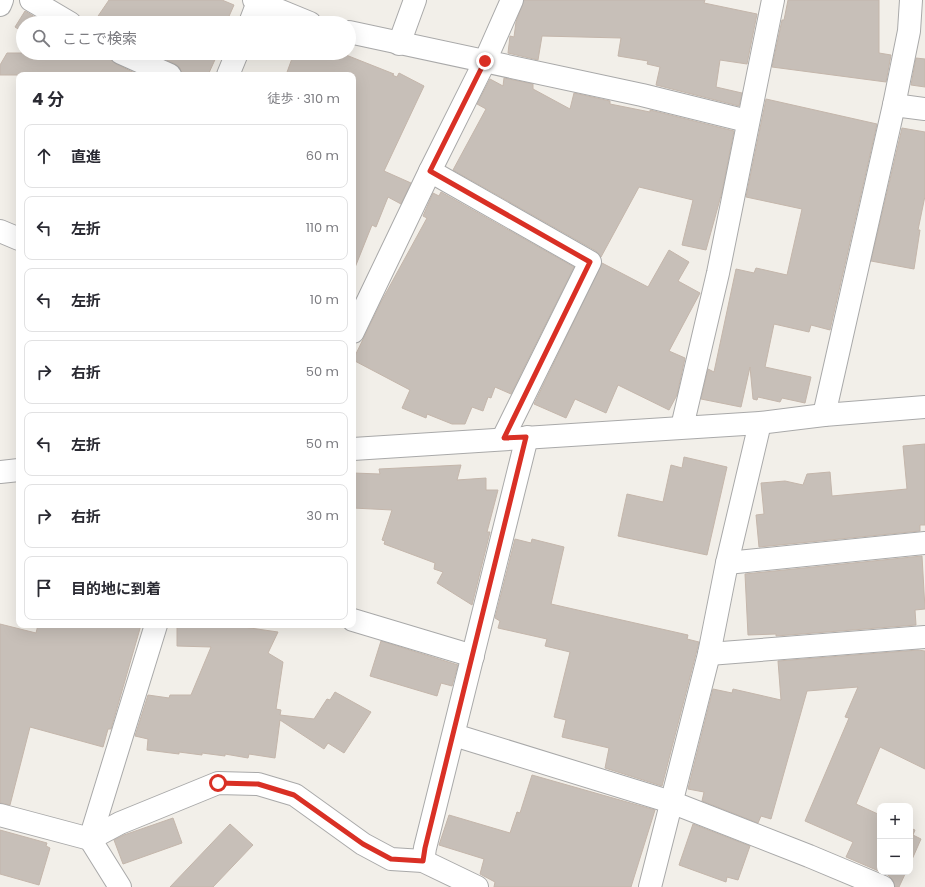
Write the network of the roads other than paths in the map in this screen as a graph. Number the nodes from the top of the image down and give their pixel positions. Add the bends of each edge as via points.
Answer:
1 (2, 0) edge
2 (32, 0) edge
3 (415, 0) edge
4 (512, 0) edge
5 (771, 0) edge
6 (911, 0) edge
7 (256, 1) edge
8 (0, 5) edge
9 (58, 16) edge
10 (252, 16) edge
11 (293, 16) edge
12 (356, 34) edge
13 (399, 44) junction
14 (137, 60) edge
15 (234, 60) edge
16 (485, 61) junction
17 (163, 72) edge
18 (229, 72) edge
19 (894, 105) junction
20 (925, 109) edge
21 (747, 121) junction
22 (430, 171) junction
23 (0, 231) edge
24 (16, 238) edge
25 (356, 326) edge
26 (925, 407) edge
27 (824, 415) junction
28 (760, 423) junction
29 (682, 427) junction
30 (526, 437) junction
31 (504, 438) junction
32 (356, 448) edge
33 (16, 470) edge
34 (0, 472) edge
35 (925, 543) edge
36 (727, 563) junction
37 (356, 621) edge
38 (155, 628) edge
39 (925, 637) edge
40 (709, 654) junction
41 (473, 656) junction
42 (454, 736) junction
43 (671, 802) junction
44 (0, 815) edge
45 (90, 838) junction
46 (423, 861) junction
47 (120, 887) edge
48 (477, 887) edge
49 (650, 887) edge
50 (883, 887) edge

1 - 8 street
2 - 9 street
3 - 13 street
4 - 16 street
5 - 21 street
6 - 19 street via 909,31
7 - 10 street
7 - 11 street
12 - 13 street
13 - 16 street
14 - 17 street
15 - 18 street
16 - 21 street
16 - 22 street
19 - 20 street
19 - 27 street
21 - 29 street via 718,273
22 - 25 street
22 - 31 street via 590,262
23 - 24 street
26 - 27 street
27 - 28 street
28 - 29 street
28 - 36 street
29 - 30 street
30 - 31 street
30 - 41 street
31 - 32 street
33 - 34 street
35 - 36 street
36 - 40 street
37 - 41 street
38 - 45 street
39 - 40 street
40 - 43 street
41 - 42 street
42 - 43 street
42 - 46 street
43 - 49 street
43 - 50 street
44 - 45 street
45 - 46 street via 218,783 258,784 294,795 363,844 391,859
45 - 47 street
46 - 48 street

